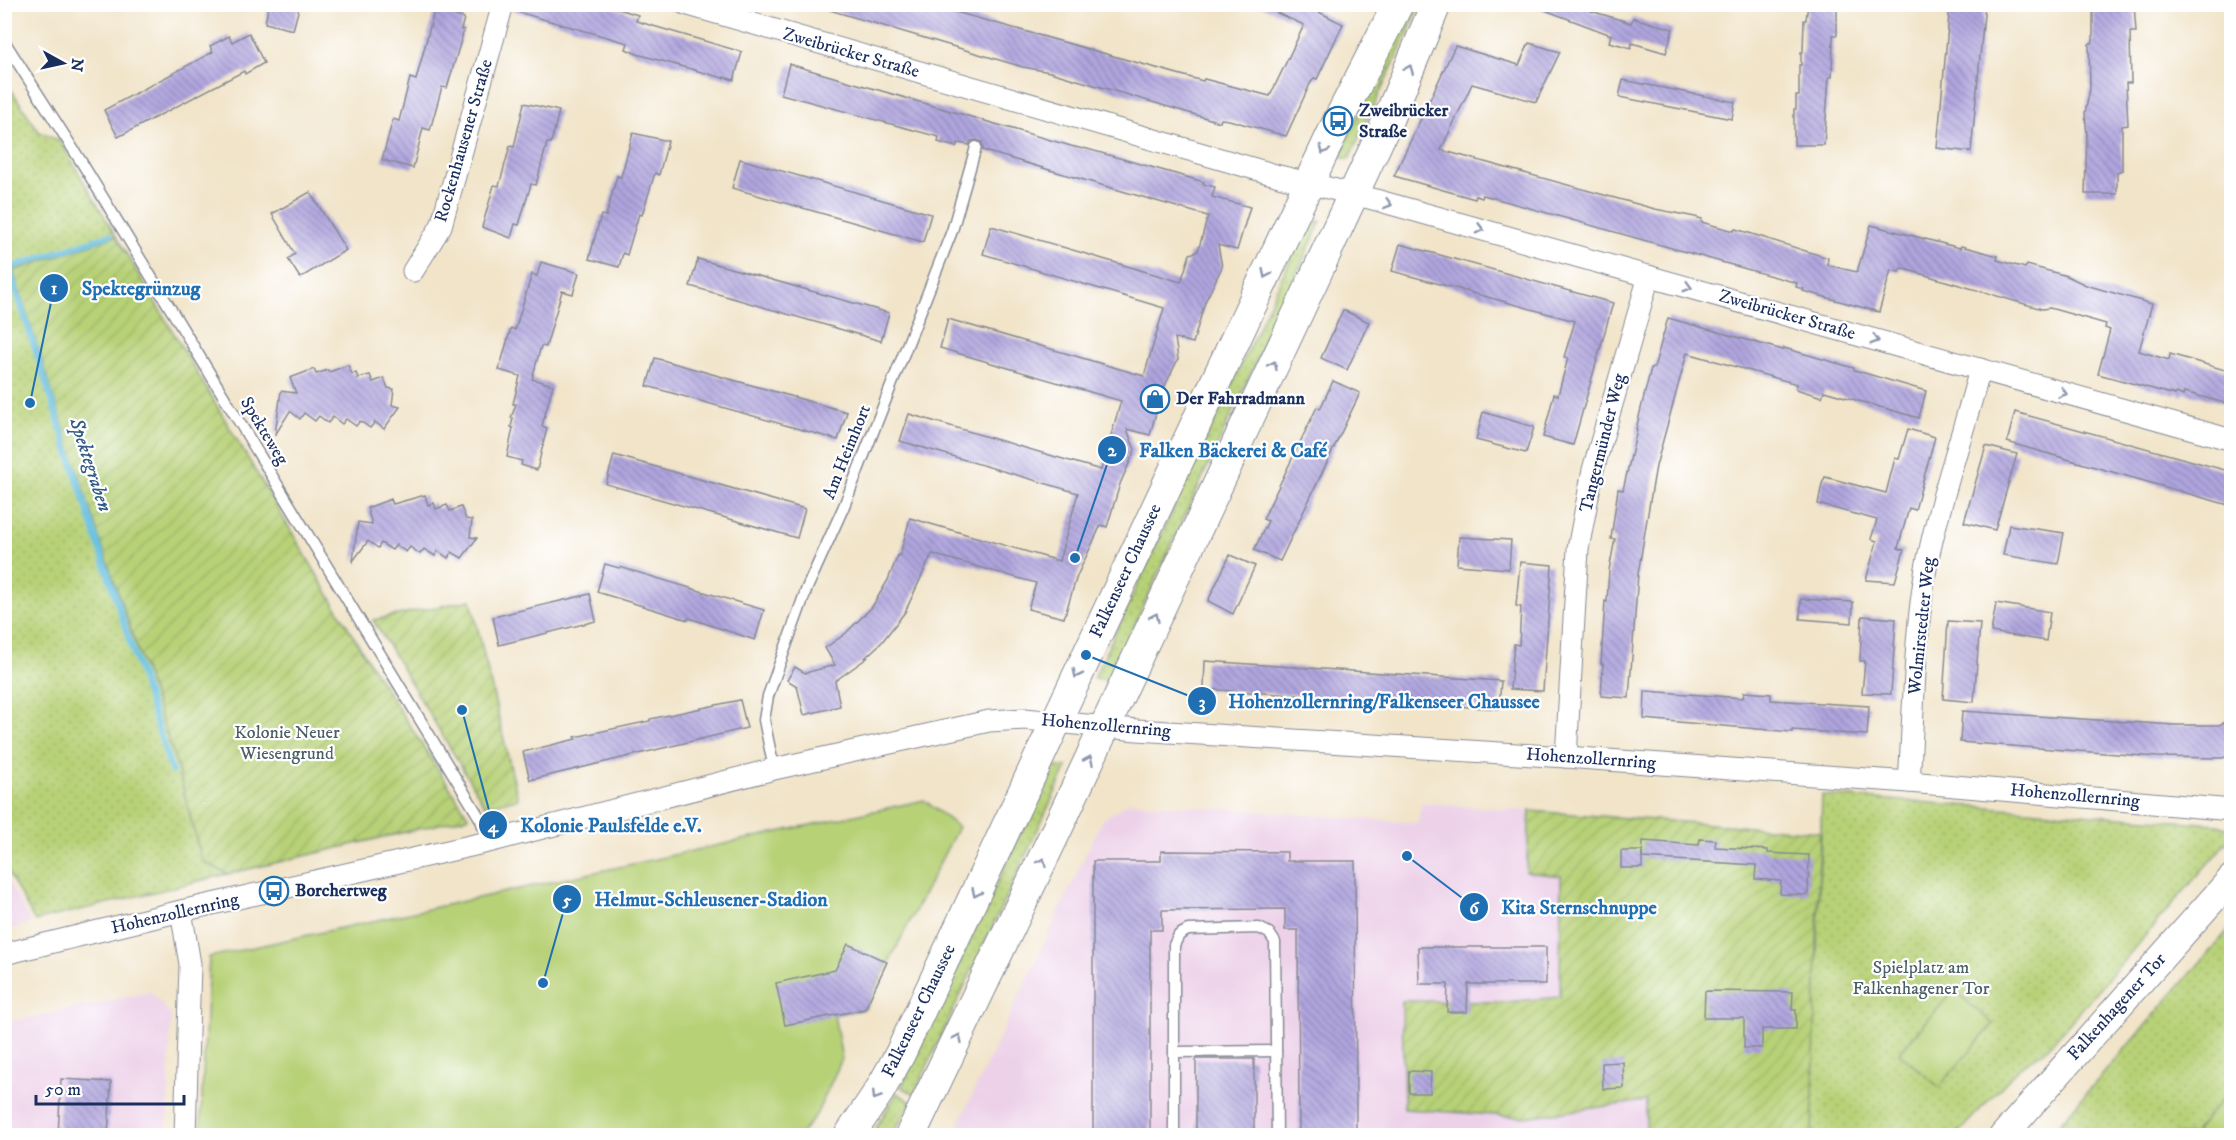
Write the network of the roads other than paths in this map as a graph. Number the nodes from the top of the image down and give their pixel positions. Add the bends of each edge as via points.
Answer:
1 (503, 4) edge
2 (685, 4) edge
3 (1436, 4) edge
4 (1393, 6) edge
5 (4, 41) edge
6 (976, 147) dead end
7 (1308, 184) junction
8 (1353, 196) junction
9 (413, 271) dead end
10 (1649, 276) junction
11 (1980, 369) junction
12 (2232, 440) edge
13 (1055, 722) junction
14 (1104, 726) junction
15 (1566, 757) junction
16 (774, 769) junction
17 (1909, 782) junction
18 (2232, 810) edge
19 (488, 842) junction
20 (2232, 878) edge
21 (181, 911) junction
22 (4, 954) edge
23 (1175, 1052) junction
24 (1276, 1052) junction
25 (855, 1133) edge
26 (185, 1136) edge
27 (910, 1136) edge
28 (1174, 1136) edge
29 (1277, 1136) edge
30 (2003, 1136) edge

1 - 9 street, Rockenhausener Straße via 441,226
2 - 7 street, Zweibrücker Straße
8 -> 3 main road
4 -> 7 main road, Falkenseer Chaussee
5 - 19 lane, Spekteweg via 481,820
6 - 16 lane, Am Heimhort via 952,231 844,506 807,588 768,696 764,720
7 - 8 street, Zweibrücker Straße
7 -> 13 main road, Falkenseer Chaussee
8 -> 10 street, Zweibrücker Straße
14 -> 8 main road
10 -> 11 street, Zweibrücker Straße
10 - 15 street, Tangermünder Weg via 1593,470 1578,549
11 -> 12 street, Zweibrücker Straße
11 - 17 street, Wolmirstedter Weg via 1926,568
13 - 14 street, Hohenzollernring
13 - 16 street, Hohenzollernring via 989,722
13 -> 25 main road, Falkenseer Chaussee via 900,1054
14 - 15 street, Hohenzollernring
27 -> 14 main road
15 - 17 street, Hohenzollernring
16 - 19 street, Hohenzollernring
17 - 18 street, Hohenzollernring
19 - 21 street, Hohenzollernring
20 - 30 street, Falkenhagener Tor
21 - 22 street, Hohenzollernring
21 - 26 street via 190,964
23 - 24 lane
23 - 24 lane via 1174,945 1179,935 1188,930 1259,928 1275,942
23 - 28 lane
24 - 29 lane

